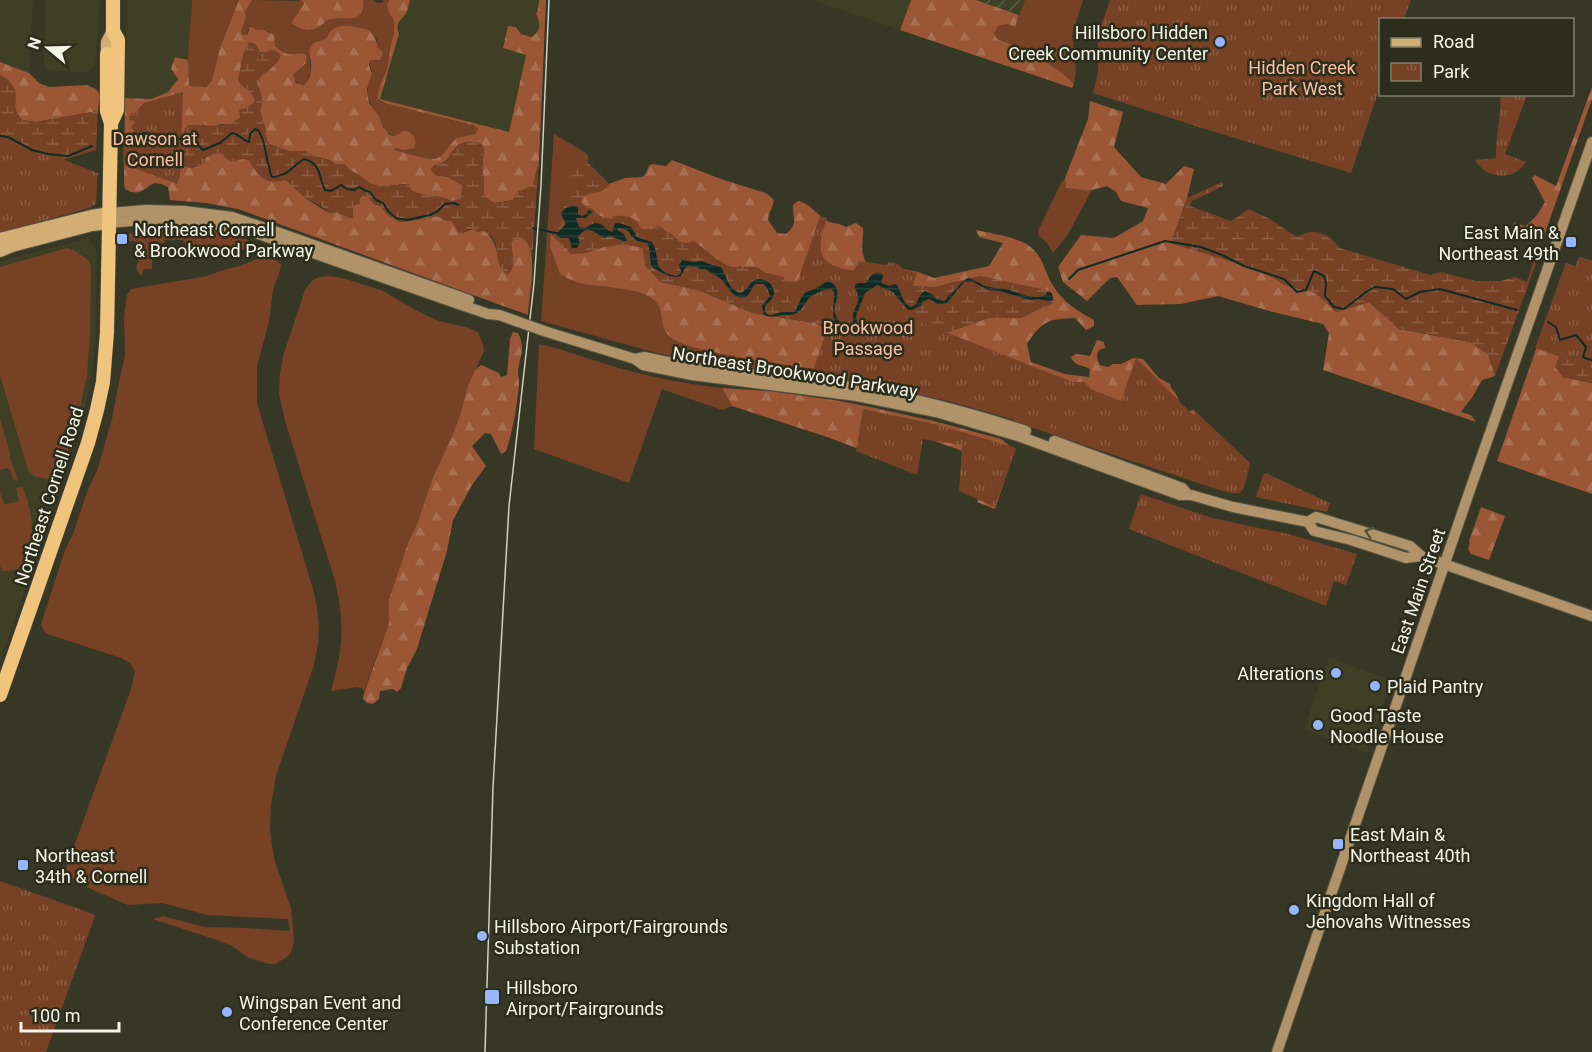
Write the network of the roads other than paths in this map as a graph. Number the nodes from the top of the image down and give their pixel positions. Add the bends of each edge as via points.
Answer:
1 (113, 0) edge
2 (113, 31) junction
3 (107, 54) joint
4 (111, 123) junction
5 (1592, 142) edge
6 (110, 218) junction
7 (0, 239) edge
8 (0, 251) edge
9 (1445, 565) junction
10 (1592, 616) edge
11 (0, 695) edge
12 (1276, 1052) edge

1 - 2 highway, Northeast Cornell Road
2 - 3 main road, Northeast Cornell Road via 107,42
2 - 4 highway, Northeast Cornell Road via 118,40 117,110
3 - 4 highway, Northeast Cornell Road via 107,111
4 - 6 highway, Northeast Cornell Road
5 - 9 main road, East Main Street
6 - 7 main road, Northeast Brookwood Parkway via 91,216
6 - 8 main road, Northeast Brookwood Parkway
6 - 9 main road, Northeast Brookwood Parkway, bridge via 177,219 245,230 488,314 635,359 643,365 857,396 936,412 1021,437 1180,495 1355,528 1410,546 1421,556
6 - 11 highway, Northeast Cornell Road via 108,332 97,410
9 - 10 main road, Northeast Brookwood Parkway
9 - 12 main road, East Main Street

